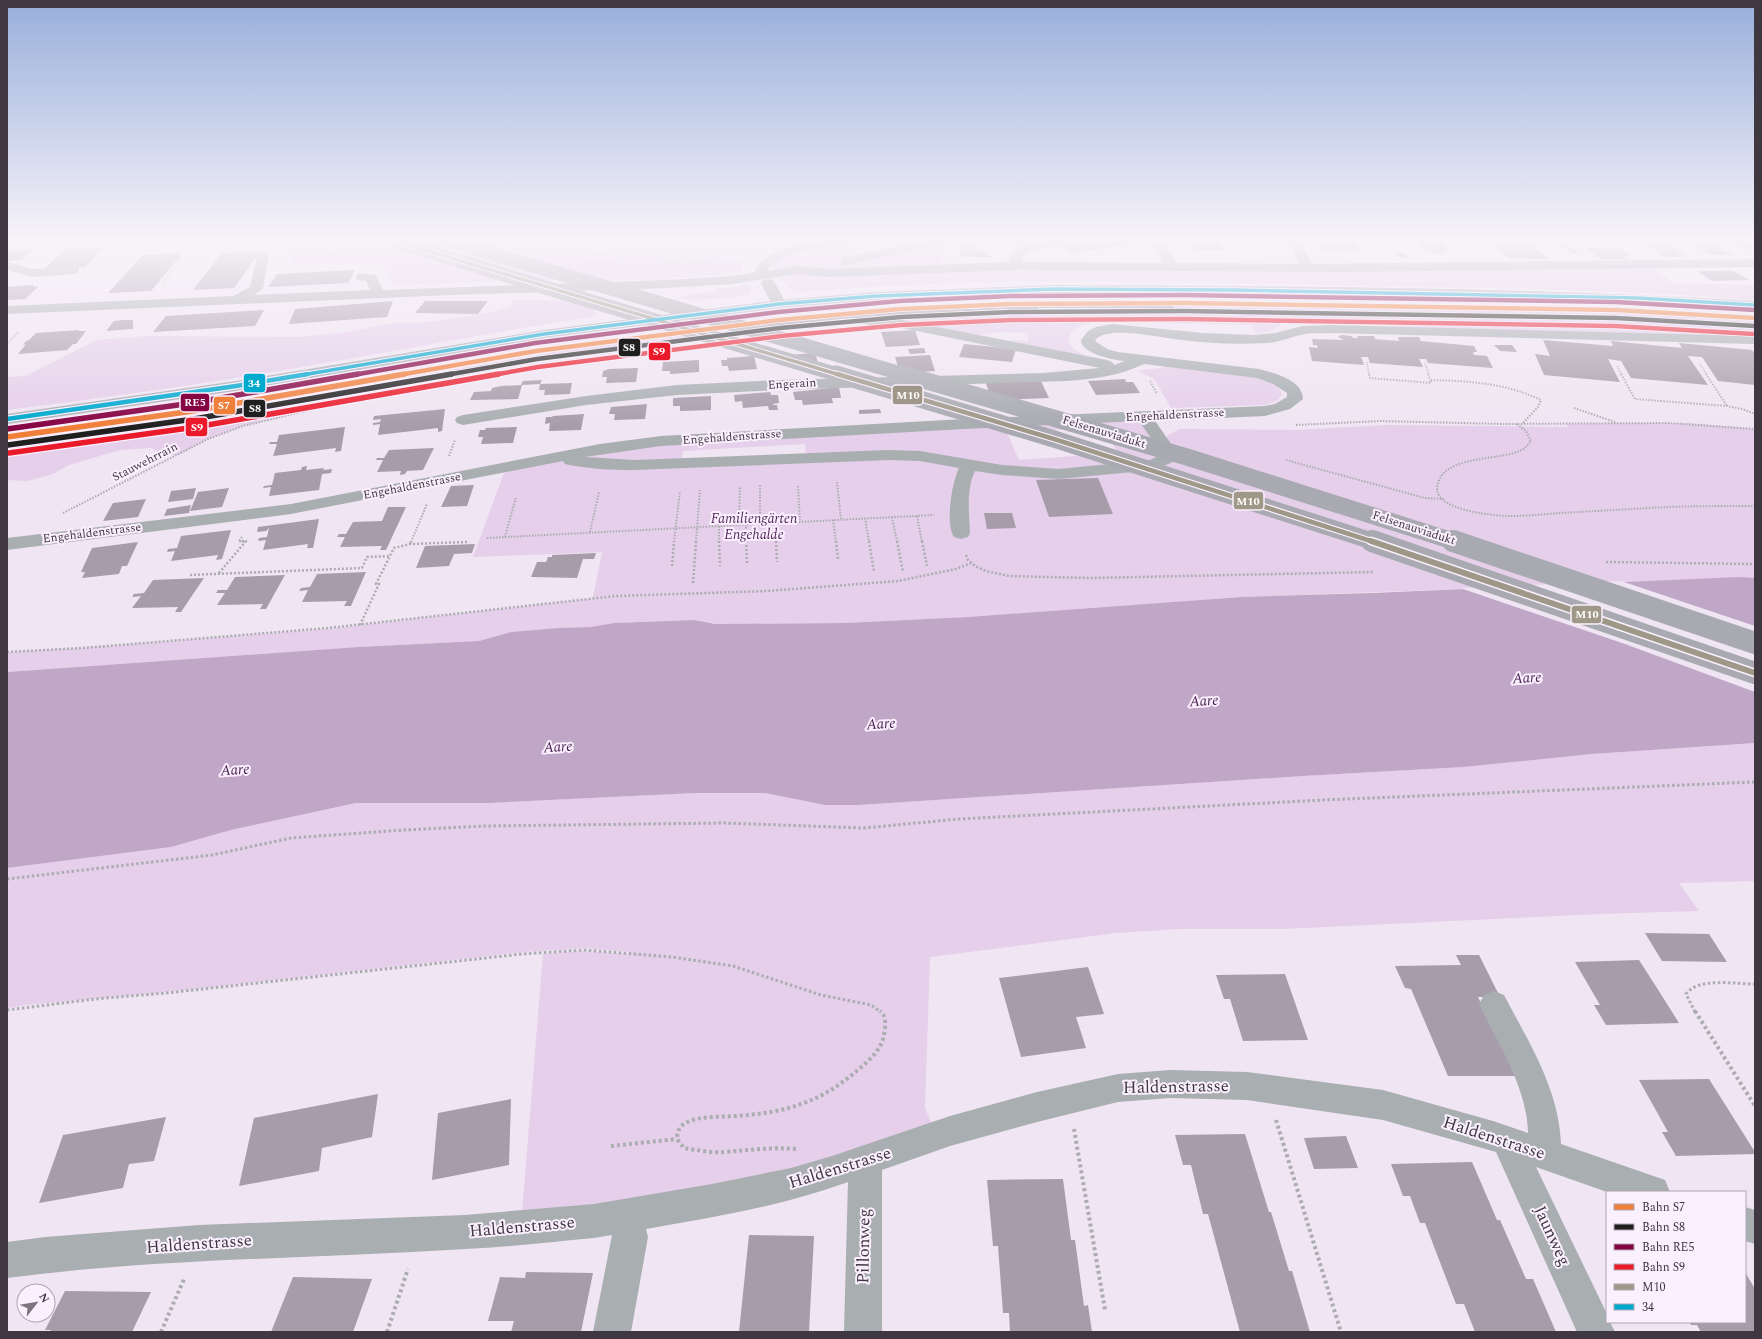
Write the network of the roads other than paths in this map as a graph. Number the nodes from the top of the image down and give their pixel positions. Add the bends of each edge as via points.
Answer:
1 (171, 303) edge
2 (597, 303) edge
3 (662, 303) edge
4 (784, 303) edge
5 (1728, 303) edge
6 (779, 304) joint
7 (1755, 305) edge
8 (7, 310) edge
9 (858, 320) dead end
10 (1251, 329) dead end
11 (1136, 330) junction
12 (1755, 340) edge
13 (1142, 359) junction
14 (1122, 368) junction
15 (1144, 416) junction
16 (7, 419) edge
17 (464, 420) dead end
18 (566, 455) junction
19 (969, 465) junction
20 (960, 533) dead end
21 (7, 544) edge
22 (1755, 643) edge
23 (1755, 673) edge
24 (1494, 1004) dead end
25 (1507, 1141) junction
26 (1545, 1154) junction
27 (865, 1161) junction
28 (1651, 1191) edge
29 (627, 1216) junction
30 (7, 1260) edge
31 (612, 1332) edge
32 (863, 1332) edge
33 (1596, 1332) edge

1 - 8 street
2 - 23 highway, Felsenauviadukt, bridge via 1218,490 1537,596
3 - 22 highway, Felsenauviadukt, bridge via 1187,457 1453,540
4 - 6 main road
5 - 7 main road
6 - 16 main road via 544,334 236,386
9 - 14 street via 902,324
10 - 11 street via 1145,325
11 - 12 street via 1218,338 1267,339 1304,330 1332,329
11 - 13 street via 1100,331 1091,334 1088,340 1091,346 1102,352
13 - 14 street, Engerain
13 - 15 street, Engehaldenstrasse via 1259,374 1280,381 1295,392 1295,399 1279,409
14 - 17 street, Engerain via 1091,374 1053,376 682,389 600,398
15 - 18 street, Engehaldenstrasse via 661,441
15 - 19 street via 1166,448 1167,458 1154,465 1059,474 1008,471
18 - 19 street via 574,462 635,465 889,455 920,456
18 - 21 street, Engehaldenstrasse via 291,509
19 - 20 street via 964,473 960,491
24 - 26 street via 1540,1103
25 - 26 street, Haldenstrasse
25 - 27 street, Haldenstrasse via 1383,1105 1270,1088 1170,1084 1118,1088 1063,1101 950,1131
25 - 33 street, Jaunweg
26 - 28 street, Haldenstrasse
27 - 29 street, Haldenstrasse via 814,1178 712,1202
27 - 32 street, Pillonweg
29 - 30 street, Haldenstrasse via 465,1232 199,1243
29 - 31 street via 630,1237

